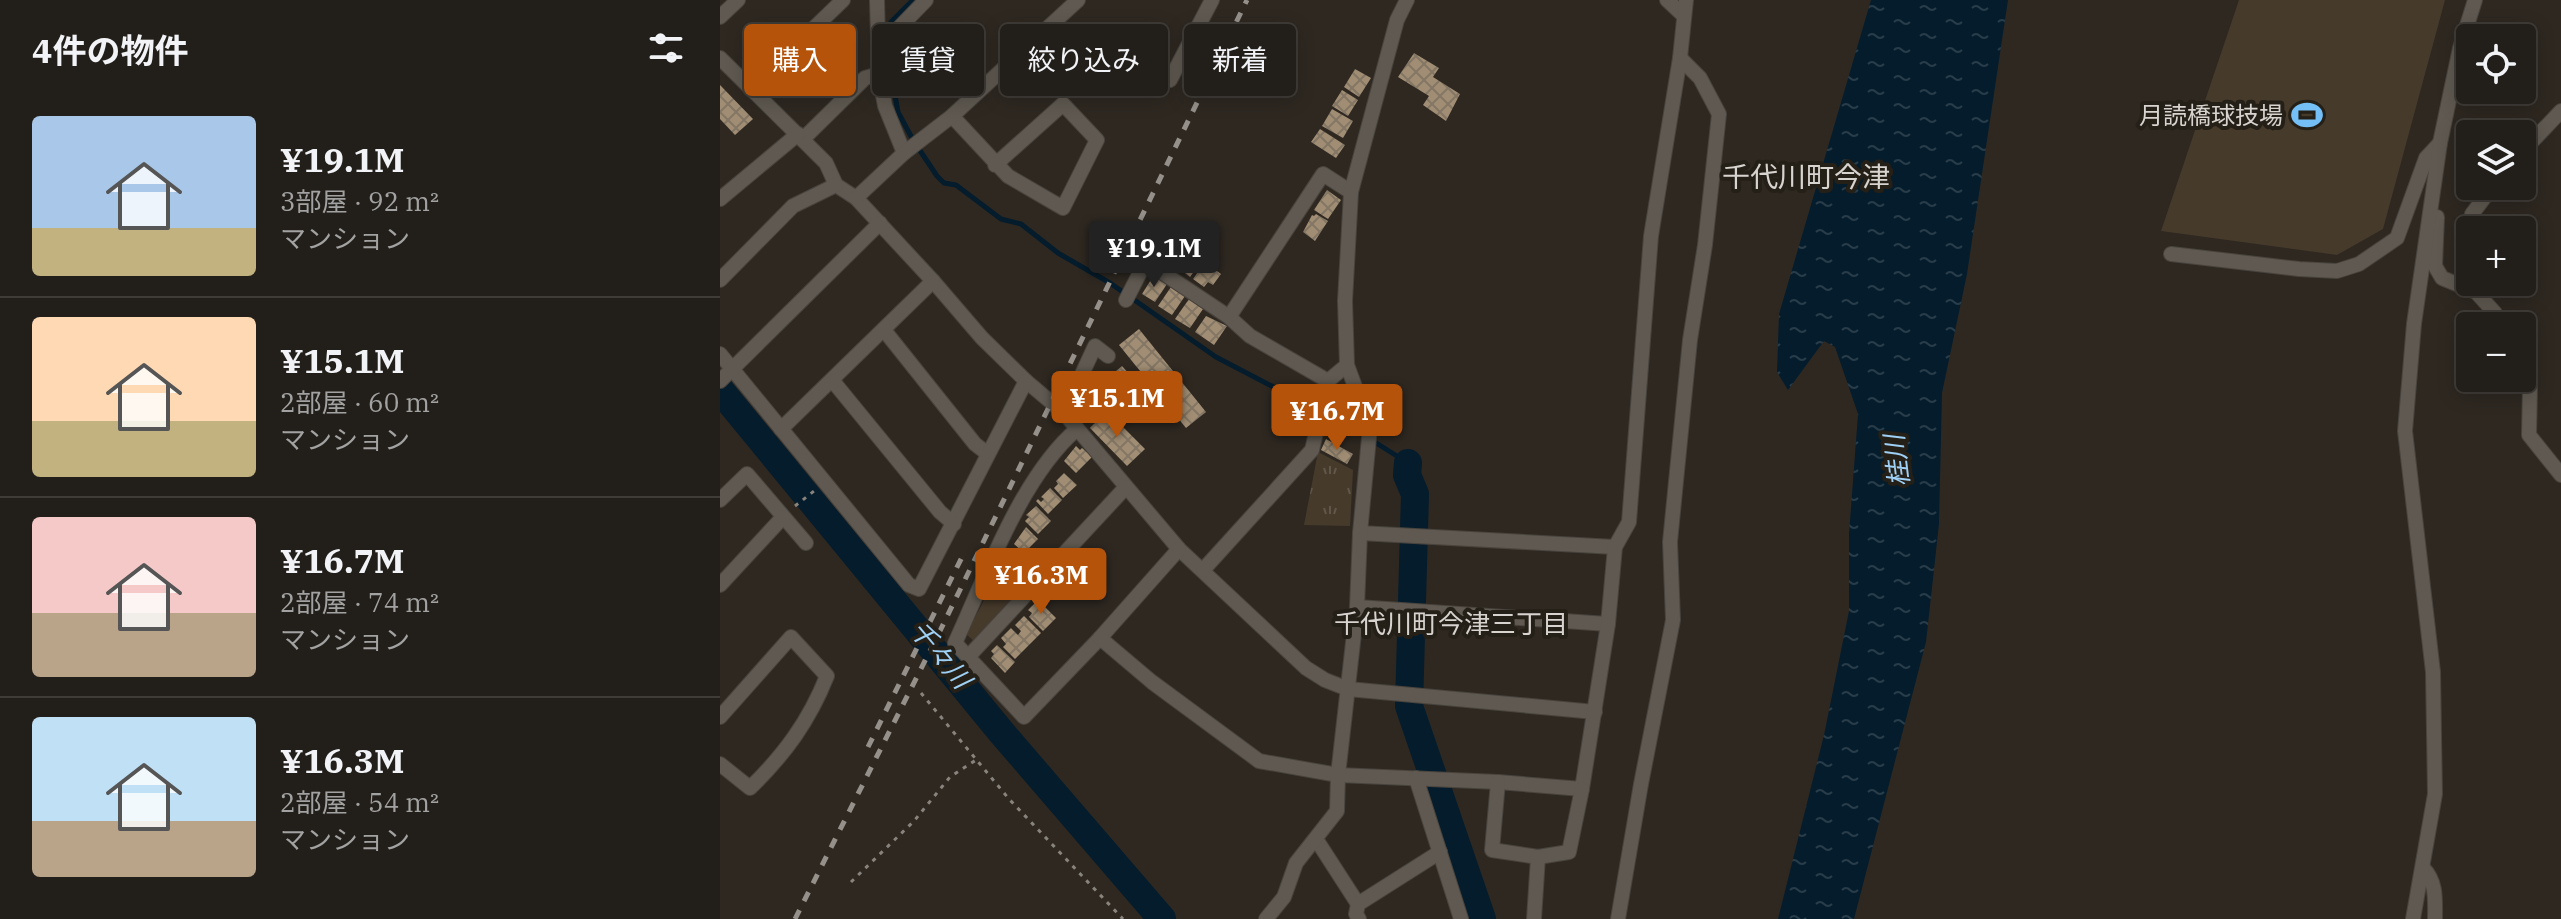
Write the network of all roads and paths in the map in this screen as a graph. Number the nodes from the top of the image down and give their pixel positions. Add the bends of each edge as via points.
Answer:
1 (738, 0) edge
2 (843, 0) edge
3 (877, 0) edge
4 (926, 0) edge
5 (1078, 0) edge
6 (1212, 0) edge
7 (1407, 0) edge
8 (1667, 0) edge
9 (2475, 0) edge
10 (1684, 8) edge
11 (720, 17) edge
12 (818, 24) edge
13 (878, 24) edge
14 (903, 24) edge
15 (720, 58) edge
16 (1680, 58) junction
17 (872, 76) edge
18 (1170, 80) dead end
19 (744, 82) edge
20 (758, 96) edge
21 (883, 96) edge
22 (2561, 111) edge
23 (952, 116) junction
24 (800, 137) junction
25 (2536, 137) edge
26 (2440, 143) junction
27 (904, 153) junction
28 (995, 165) junction
29 (836, 185) junction
30 (1351, 192) junction
31 (856, 198) junction
32 (720, 199) edge
33 (2431, 200) junction
34 (880, 223) junction
35 (1157, 239) dead end
36 (2171, 254) dead end
37 (1145, 261) junction
38 (720, 280) edge
39 (933, 281) junction
40 (2456, 283) edge
41 (2480, 296) edge
42 (1127, 297) dead end
43 (2494, 312) edge
44 (1229, 317) junction
45 (884, 330) junction
46 (720, 354) edge
47 (1108, 356) dead end
48 (1347, 365) junction
49 (726, 375) edge
50 (832, 380) junction
51 (1026, 381) junction
52 (1328, 381) junction
53 (2530, 392) edge
54 (1064, 413) junction
55 (781, 429) junction
56 (1077, 429) junction
57 (988, 454) junction
58 (2561, 475) edge
59 (1126, 487) junction
60 (816, 489) dead end
61 (720, 500) edge
62 (787, 513) junction
63 (954, 524) junction
64 (1360, 533) junction
65 (806, 543) dead end
66 (1615, 547) junction
67 (1179, 549) junction
68 (1203, 570) junction
69 (720, 585) edge
70 (1357, 607) junction
71 (1608, 624) junction
72 (1100, 638) junction
73 (968, 657) junction
74 (1348, 689) junction
75 (921, 693) dead end
76 (1595, 712) junction
77 (720, 717) edge
78 (976, 760) junction
79 (720, 764) edge
80 (1338, 775) junction
81 (1416, 778) junction
82 (1498, 782) junction
83 (1582, 789) junction
84 (1316, 839) junction
85 (1440, 852) junction
86 (1538, 857) junction
87 (2423, 868) junction
88 (851, 882) dead end
89 (1358, 912) edge
90 (1123, 919) edge
91 (1266, 919) edge
92 (1461, 919) edge
93 (1534, 919) edge
94 (1618, 919) edge
95 (2413, 919) edge
96 (2435, 919) edge

1 - 11 street
2 - 12 street
3 - 13 street
4 - 14 street
5 - 23 street
6 - 18 street
7 - 30 street
8 - 10 street
9 - 26 street
10 - 16 street
15 - 19 street
16 - 66 street via 1651,236 1629,522
16 - 94 street via 1700,78 1719,114 1670,542 1673,620
17 - 24 street
20 - 24 street
21 - 27 street
22 - 25 street
23 - 27 street
23 - 28 street
24 - 29 street via 826,163
24 - 32 street
26 - 33 street
26 - 36 street via 2426,158 2397,238 2359,264 2337,271 2299,269
27 - 31 street
28 - 28 street via 1063,208 1097,140 1063,104
29 - 31 street
29 - 38 street via 793,206
30 - 44 street via 1323,174
30 - 48 street
31 - 34 street
33 - 40 street via 2438,204 2435,266 2442,278
33 - 87 street via 2405,431 2433,672 2435,794
34 - 39 street
34 - 49 street
35 - 37 street
37 - 42 street
37 - 44 street
39 - 45 street
39 - 51 street
41 - 43 street
44 - 52 street via 1250,336
45 - 50 street
45 - 57 street
46 - 49 street
47 - 54 street via 1095,346
48 - 52 street
48 - 64 street via 1370,427
49 - 55 street
50 - 55 street
50 - 63 street
51 - 54 street
51 - 57 street
52 - 68 street via 1312,450
53 - 58 street via 2529,435
54 - 56 street
55 - 63 street via 909,585 919,589
56 - 59 street
56 - 73 street via 1023,496 955,643
57 - 63 street
59 - 67 street
59 - 73 street
60 - 62 path
61 - 62 street via 747,474
62 - 65 street
62 - 69 street
64 - 66 street
64 - 70 street
66 - 71 street
67 - 68 street
67 - 72 street
68 - 74 street via 1306,668
70 - 71 street
70 - 74 street
71 - 76 street
72 - 73 street via 1024,717
72 - 80 street via 1259,761
74 - 76 street
74 - 80 street
75 - 78 path
76 - 83 street
77 - 79 street via 791,637 827,676 814,710 750,788
78 - 88 path via 950,777
78 - 90 path
80 - 81 street
80 - 84 street via 1337,811
81 - 82 street
81 - 85 street
82 - 83 street
82 - 86 street via 1492,850
83 - 86 street via 1569,852
84 - 89 street
84 - 91 street via 1296,863 1284,897
85 - 89 street
85 - 92 street
86 - 93 street
87 - 95 street
87 - 96 street via 2434,884

